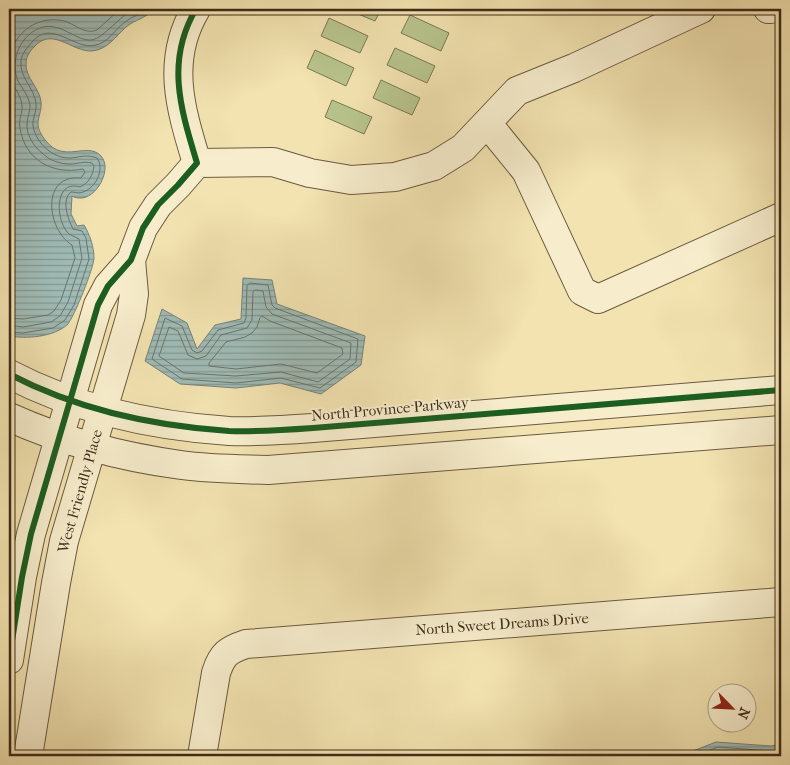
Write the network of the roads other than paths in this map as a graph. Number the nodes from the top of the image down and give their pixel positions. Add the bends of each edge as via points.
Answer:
1 (196, 9) edge
2 (701, 9) edge
3 (487, 123) junction
4 (197, 163) junction
5 (781, 217) edge
6 (131, 260) junction
7 (9, 374) edge
8 (781, 390) edge
9 (70, 400) junction
10 (102, 411) junction
11 (9, 417) edge
12 (781, 430) edge
13 (59, 437) junction
14 (92, 446) junction
15 (781, 602) edge
16 (9, 660) edge
17 (28, 756) edge
18 (202, 756) edge

1 - 4 street via 180,51 177,83
2 - 3 street via 517,91
3 - 4 street via 463,148 434,166 395,177 351,180 273,162
3 - 5 street via 526,171 582,291 598,299
4 - 6 street via 158,204 143,228
6 - 9 street via 108,286 98,305
6 - 10 street, West Friendly Place via 134,294 131,315
7 - 9 street, North Province Parkway
8 - 10 street, North Province Parkway via 270,431 184,426
9 - 10 street, North Province Parkway
9 - 13 street
10 - 14 street, West Friendly Place
11 - 13 street
12 - 14 street via 268,470 181,465
13 - 14 street
13 - 16 street via 31,534
14 - 17 street, West Friendly Place via 66,534
15 - 18 street, North Sweet Dreams Drive via 246,644 225,653 219,662

